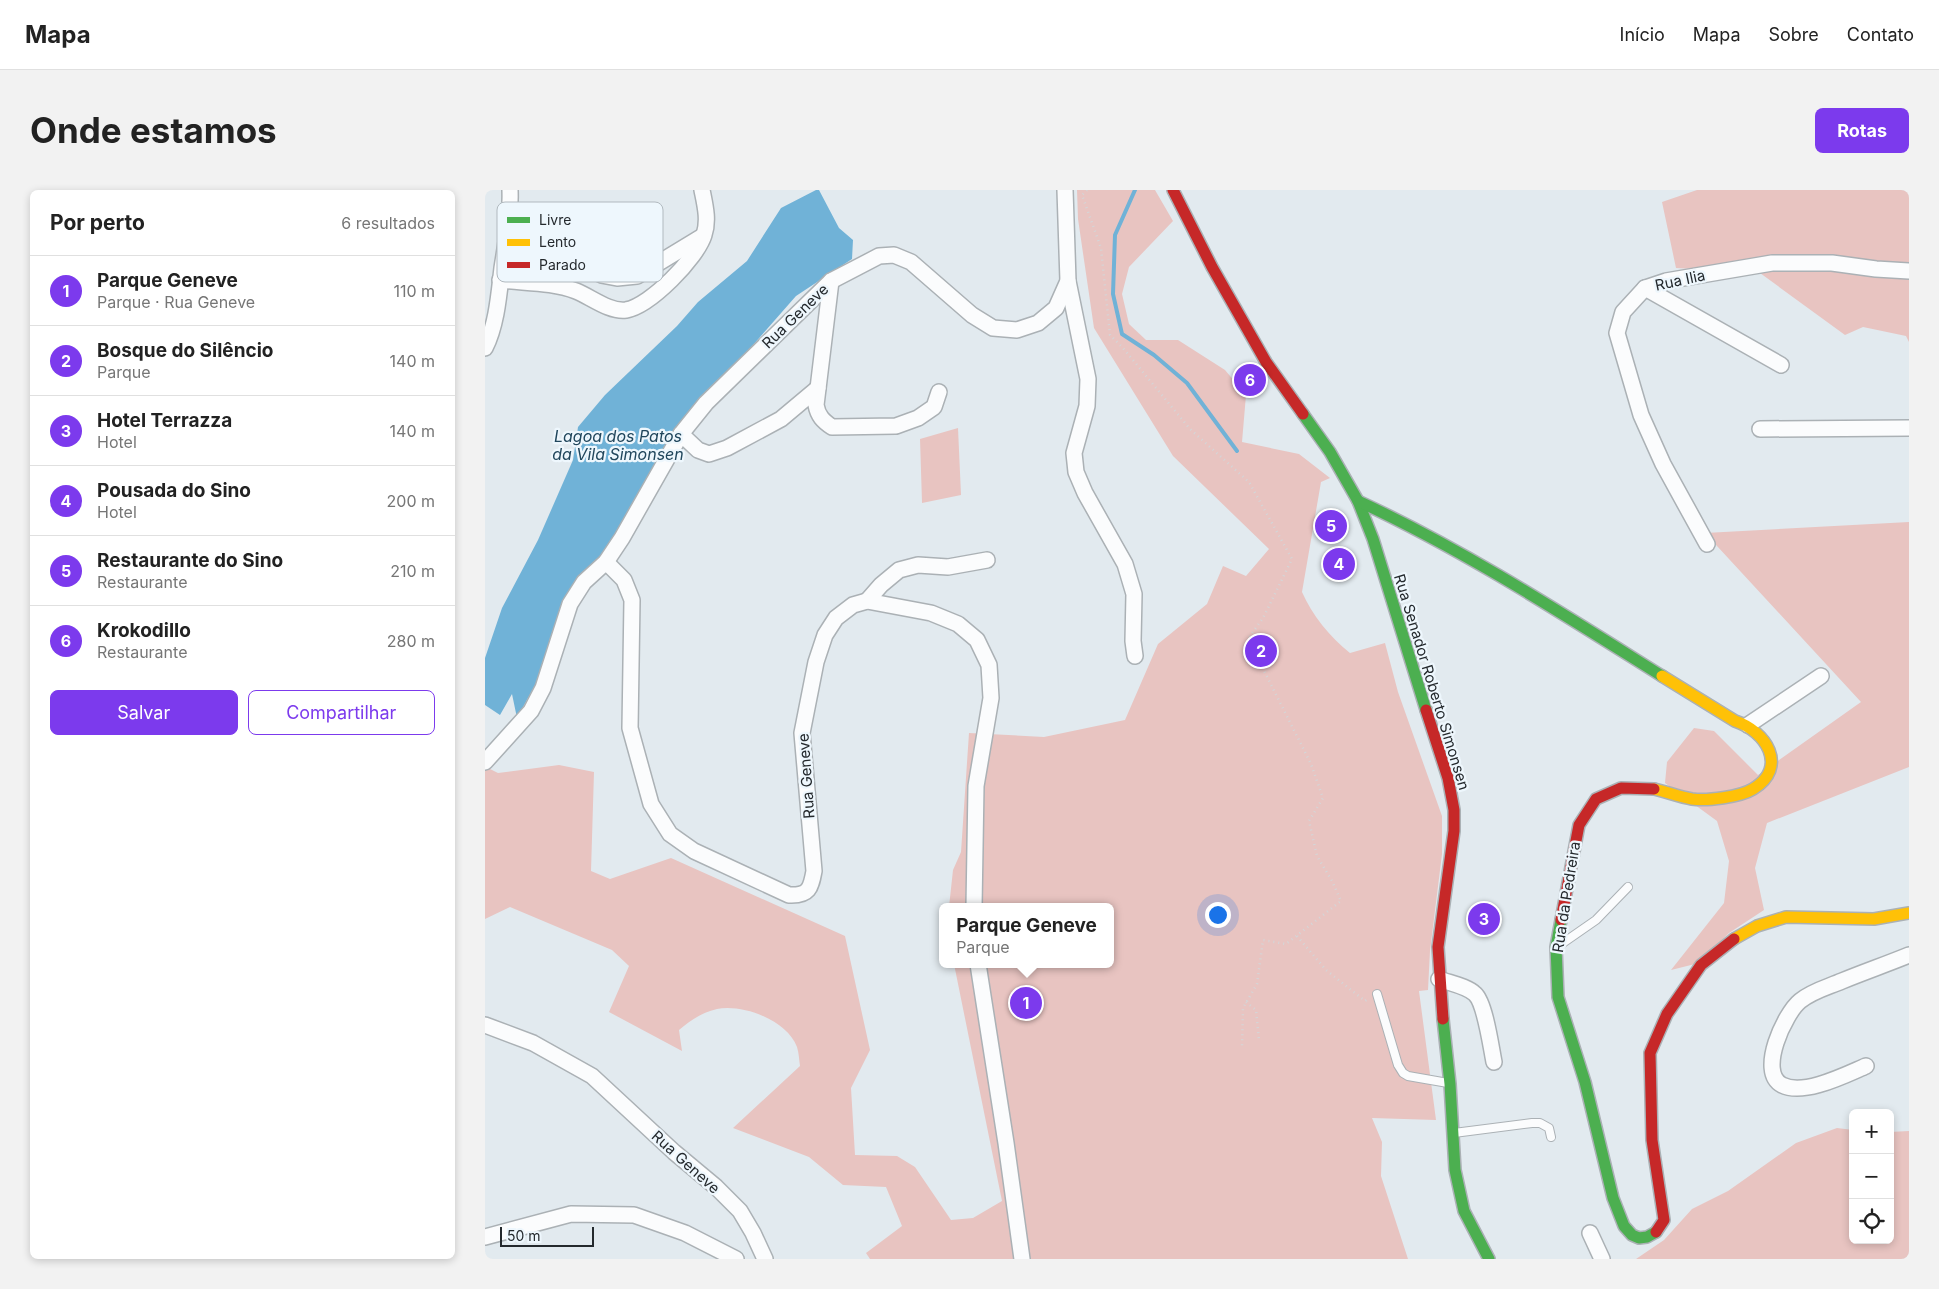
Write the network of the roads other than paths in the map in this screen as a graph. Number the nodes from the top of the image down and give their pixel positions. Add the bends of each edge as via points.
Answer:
1 (702, 190) edge
2 (1065, 190) edge
3 (1173, 190) edge
4 (704, 235) junction
5 (663, 260) edge
6 (1909, 271) edge
7 (831, 281) junction
8 (1067, 281) junction
9 (501, 282) edge
10 (518, 282) edge
11 (1645, 288) junction
12 (485, 348) edge
13 (1781, 365) dead end
14 (817, 388) junction
15 (939, 392) dead end
16 (1909, 428) edge
17 (1761, 429) dead end
18 (681, 434) junction
19 (1358, 502) junction
20 (1707, 544) dead end
21 (987, 560) dead end
22 (606, 562) junction
23 (867, 601) junction
24 (1135, 656) dead end
25 (1821, 676) dead end
26 (1748, 725) junction
27 (485, 762) edge
28 (1628, 886) dead end
29 (974, 903) edge
30 (1909, 913) edge
31 (1556, 948) junction
32 (1909, 955) edge
33 (980, 968) edge
34 (1439, 979) junction
35 (1377, 994) road end
36 (485, 1025) edge
37 (1494, 1062) dead end
38 (1866, 1066) dead end
39 (1450, 1084) junction
40 (1452, 1133) junction
41 (1551, 1137) dead end
42 (1590, 1233) dead end
43 (485, 1237) edge
44 (1480, 1244) junction
45 (736, 1259) edge
46 (765, 1259) edge
47 (1022, 1259) edge
48 (1489, 1259) edge
49 (1501, 1259) edge
50 (1602, 1259) edge

1 - 4 street via 707,211
2 - 8 street, Rua Geneve
3 - 19 street, Rua Senador Roberto Simonsen via 1266,362 1330,452
4 - 5 street
4 - 10 street via 693,256 668,283 640,305 625,310 608,307 576,291
6 - 11 street, Rua Ilia via 1875,270 1832,263 1772,263 1666,280
7 - 8 street, Rua Geneve via 879,256 894,255 911,262 972,315 993,328 1017,330 1038,323 1056,308
7 - 14 street
7 - 18 street, Rua Geneve via 706,403
8 - 24 street via 1088,379 1087,406 1074,453 1076,472 1125,564 1134,594
9 - 12 street
11 - 13 street
11 - 20 street, Rua Ilia via 1623,312 1617,334 1645,424
14 - 15 street via 818,414 832,427 895,426 918,418 934,407
14 - 18 street via 781,419 727,448 709,454 699,450
16 - 17 street
18 - 22 street, Rua Geneve
19 - 26 street, Rua da Pedreira via 1407,523 1613,644 1735,721
19 - 34 street, Rua Senador Roberto Simonsen via 1373,539 1448,778 1454,810 1438,947
21 - 23 street via 948,567 918,565 899,570
22 - 23 street, Rua Geneve via 624,580 631,600 630,728 651,804 670,834 694,851 789,895 798,896 808,891 814,871 802,733 817,662 825,635 835,618 853,605
22 - 27 street, Rua Geneve via 584,582 570,604 543,688 531,711
23 - 29 street via 931,613 958,624 977,640 989,665 991,698 976,786
25 - 26 street
26 - 31 street, Rua da Pedreira via 1770,748 1772,764 1765,778 1753,789 1733,796 1693,799 1649,788 1621,788 1596,798 1579,825
28 - 31 lane via 1596,920
30 - 31 street, Rua da Pedreira via 1874,919 1786,917 1757,926 1727,943 1701,965 1667,1014 1650,1053 1652,1140 1664,1220 1658,1230 1639,1238 1625,1226 1613,1198 1585,1082 1558,997
32 - 38 street via 1816,991 1800,1001 1781,1028 1773,1055 1773,1072 1777,1080 1792,1087 1823,1084
33 - 47 street
34 - 37 street via 1475,994 1482,1008
34 - 39 street, Rua Senador Roberto Simonsen
35 - 39 lane via 1398,1066 1403,1073
36 - 46 street, Rua Geneve via 533,1043 592,1076 740,1211
39 - 40 street, Rua Senador Roberto Simonsen
40 - 41 lane via 1540,1123 1549,1128
40 - 44 street, Rua Senador Roberto Simonsen via 1455,1170 1464,1211
42 - 50 street
43 - 45 street via 571,1214 634,1214 685,1232
44 - 48 street, Rua Senador Roberto Simonsen
44 - 49 street

